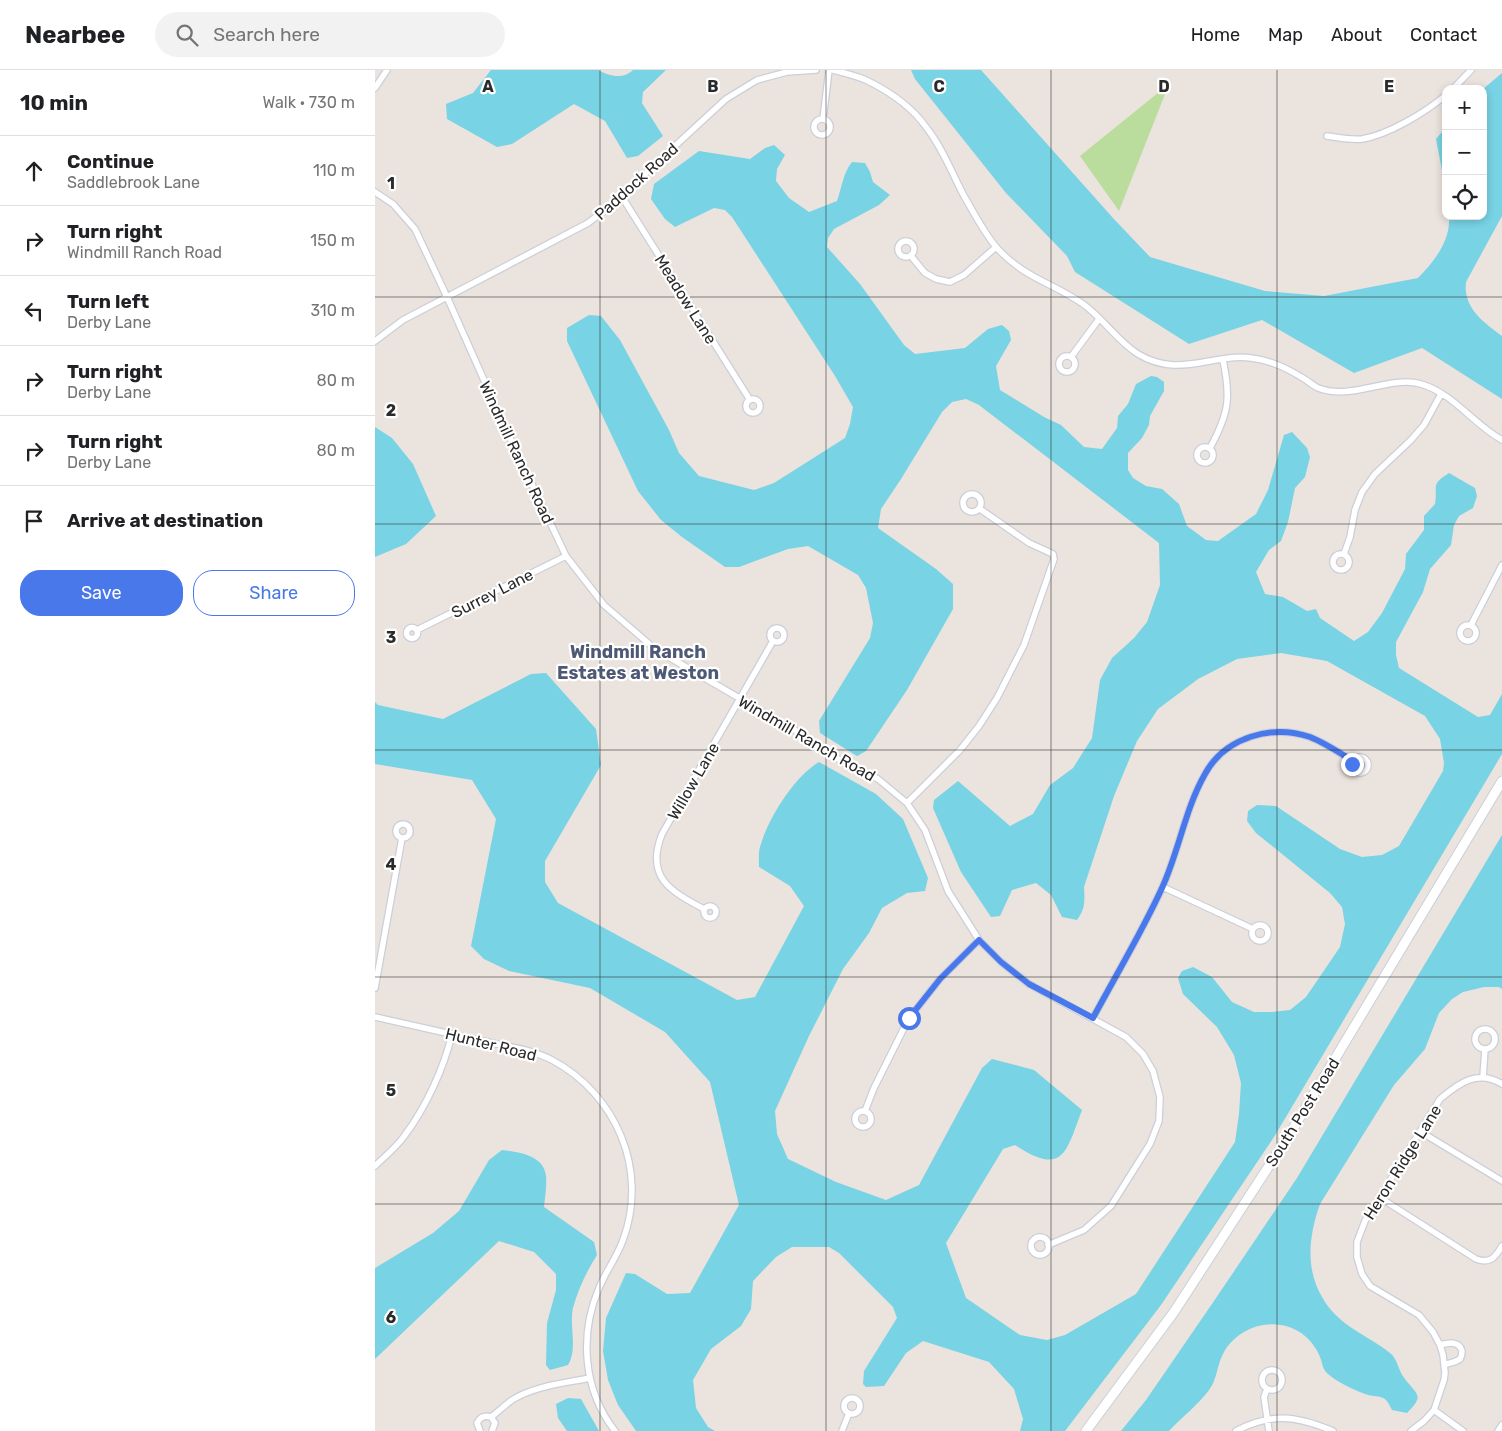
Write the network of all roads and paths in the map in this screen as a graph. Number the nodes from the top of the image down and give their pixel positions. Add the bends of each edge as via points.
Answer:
1 (387, 70) edge
2 (816, 70) edge
3 (831, 70) edge
4 (1471, 70) edge
5 (1457, 85) edge
6 (375, 88) edge
7 (1442, 98) edge
8 (823, 119) dead end
9 (1327, 136) dead end
10 (375, 192) edge
11 (622, 197) junction
12 (996, 247) junction
13 (911, 256) dead end
14 (447, 297) junction
15 (1099, 319) junction
16 (375, 341) edge
17 (1071, 357) dead end
18 (1223, 360) junction
19 (1441, 394) junction
20 (750, 400) dead end
21 (1502, 440) edge
22 (1210, 448) dead end
23 (979, 508) dead end
24 (1344, 554) dead end
25 (566, 556) junction
26 (1502, 565) edge
27 (1471, 624) dead end
28 (417, 630) dead end
29 (773, 641) dead end
30 (741, 699) junction
31 (1353, 761) dead end
32 (1502, 782) edge
33 (907, 803) junction
34 (402, 838) dead end
35 (1163, 886) junction
36 (704, 909) dead end
37 (1253, 929) dead end
38 (979, 940) junction
39 (375, 988) edge
40 (375, 1017) edge
41 (1093, 1018) junction
42 (452, 1034) junction
43 (1485, 1049) dead end
44 (1483, 1077) junction
45 (1502, 1084) edge
46 (865, 1110) dead end
47 (1421, 1132) junction
48 (375, 1166) edge
49 (1502, 1180) edge
50 (1379, 1197) junction
51 (1048, 1245) dead end
52 (1502, 1246) edge
53 (1440, 1345) junction
54 (1444, 1365) junction
55 (590, 1378) junction
56 (1267, 1388) dead end
57 (1434, 1410) junction
58 (849, 1413) dead end
59 (491, 1417) junction
60 (1267, 1419) junction
61 (1502, 1424) edge
62 (480, 1431) edge
63 (492, 1431) edge
64 (615, 1431) edge
65 (842, 1431) edge
66 (1086, 1431) edge
67 (1236, 1431) edge
68 (1269, 1431) edge
69 (1333, 1431) edge
70 (1411, 1431) edge
71 (1463, 1431) edge
72 (1498, 1431) edge

1 - 6 street
2 - 11 street, Paddock Road via 787,72 757,80 726,99
3 - 8 street
3 - 12 street via 867,80 901,101 926,126
4 - 5 street
7 - 9 street via 1417,116 1380,133 1348,139
10 - 14 street, Windmill Ranch Road via 393,204 415,229
11 - 14 street, Paddock Road via 589,223
11 - 20 street, Meadow Lane
12 - 13 street via 964,275 950,282 925,273
12 - 15 street via 1017,268 1065,293
14 - 16 street, Paddock Road via 403,320
14 - 25 street, Windmill Ranch Road
15 - 17 street
15 - 18 street via 1125,346 1161,364 1189,366
18 - 19 street via 1263,359 1279,364 1318,388 1338,392 1395,383 1420,384
18 - 22 street via 1228,383 1228,407
19 - 21 street
19 - 24 street via 1424,425 1375,474 1362,492
23 - 33 street via 1022,539 1053,554 1054,559 1024,645 997,698 960,750
25 - 28 street, Surrey Lane
25 - 30 street, Windmill Ranch Road via 604,605 627,626 655,648
26 - 27 street
29 - 30 street, Willow Lane
30 - 33 street, Windmill Ranch Road via 841,761 878,779
30 - 36 street, Willow Lane via 656,848 660,875 668,886
31 - 35 street via 1311,738 1287,732 1251,735 1233,746 1217,757 1205,774
32 - 66 street, South Post Road via 1291,1132 1174,1312
33 - 38 street, Windmill Ranch Road via 925,830 948,891
34 - 39 street
35 - 37 street
35 - 41 street
38 - 41 street, Windmill Ranch Road via 1029,984
38 - 46 street via 940,979 909,1018
40 - 42 street, Hunter Road
41 - 51 street, Windmill Ranch Road via 1126,1037 1143,1054 1153,1072 1159,1097 1159,1121 1150,1144 1111,1206 1084,1230
42 - 48 street via 448,1053 432,1091 405,1136
42 - 55 street, Hunter Road via 523,1049 550,1059 577,1075 607,1108 623,1138 631,1170 632,1203 623,1240 590,1311 585,1349
43 - 44 street
44 - 45 street
44 - 47 street, Heron Ridge Lane via 1459,1084 1440,1099
47 - 49 street
47 - 50 street, Heron Ridge Lane
50 - 52 street via 1476,1259 1489,1261 1495,1258
50 - 53 street, Heron Ridge Lane via 1357,1242 1362,1274 1369,1286 1419,1315
53 - 54 street, Heron Ridge Lane
53 - 54 street via 1451,1343 1461,1348 1462,1354 1457,1361
54 - 57 street, Heron Ridge Lane via 1445,1373
55 - 59 street via 534,1390 512,1400
55 - 64 street, Hunter Road via 598,1401
56 - 60 street via 1264,1397
57 - 70 street, Heron Ridge Lane
57 - 71 street
58 - 65 street
59 - 62 street via 484,1416 479,1420 477,1426
59 - 63 street via 495,1423
60 - 67 street
60 - 68 street
60 - 69 street via 1292,1418
61 - 72 street

